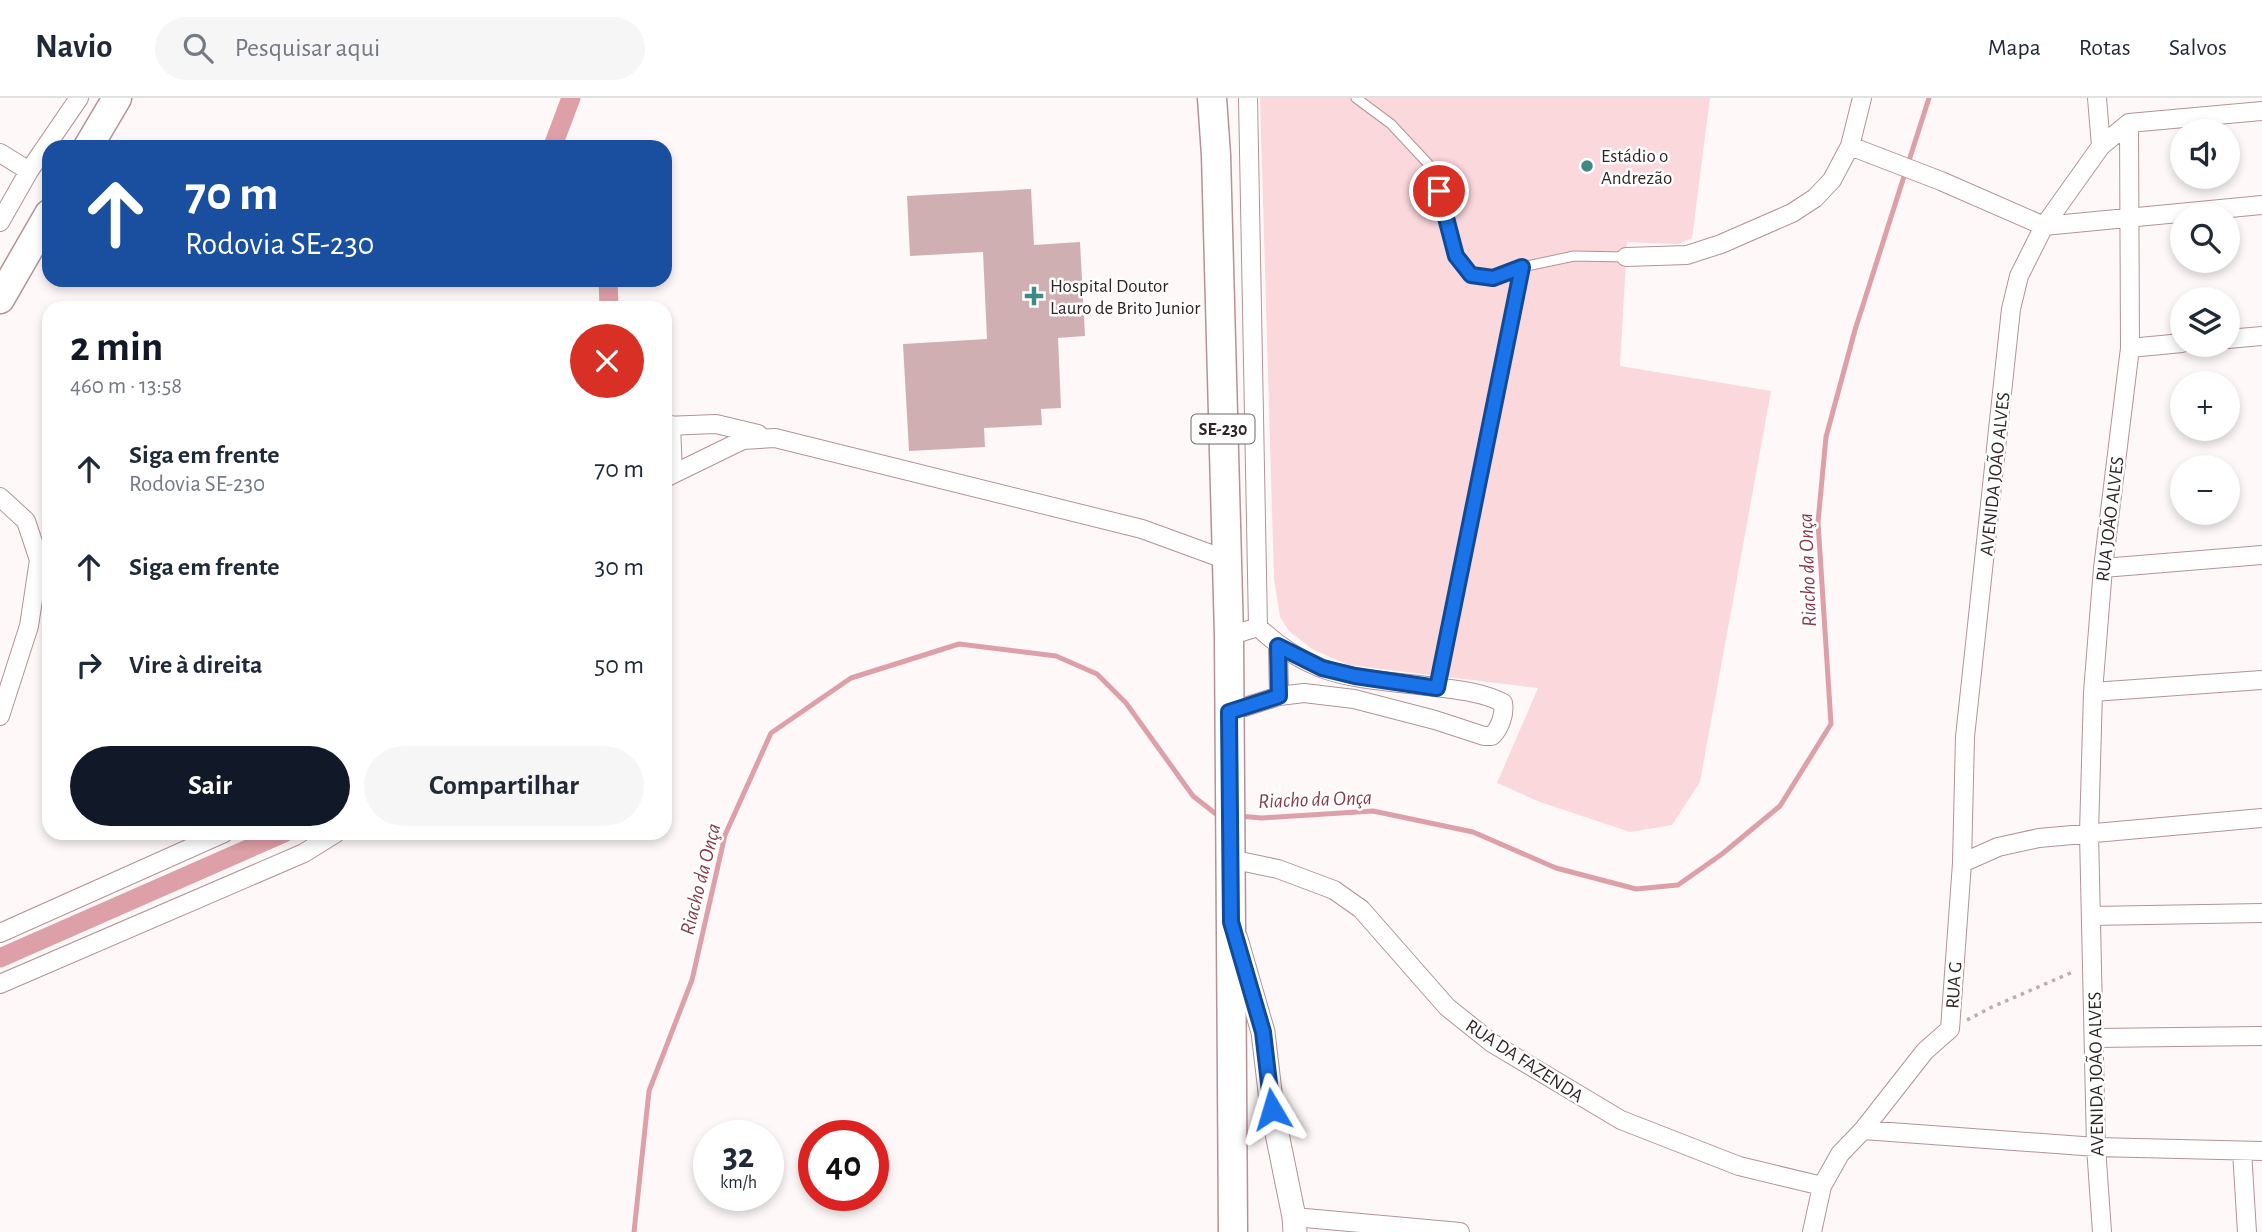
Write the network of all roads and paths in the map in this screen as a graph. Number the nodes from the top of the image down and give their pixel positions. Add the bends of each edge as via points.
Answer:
1 (79, 98) edge
2 (117, 98) edge
3 (1212, 98) edge
4 (1248, 98) edge
5 (1356, 98) edge
6 (1861, 98) edge
7 (2097, 98) edge
8 (2262, 111) edge
9 (2129, 123) junction
10 (50, 140) edge
11 (92, 140) edge
12 (1850, 146) junction
13 (2101, 146) junction
14 (42, 152) edge
15 (0, 153) edge
16 (29, 171) junction
17 (2262, 205) edge
18 (2130, 217) junction
19 (0, 222) edge
20 (42, 226) edge
21 (2044, 226) junction
22 (1626, 257) joint
23 (1522, 267) junction
24 (0, 299) edge
25 (2262, 336) edge
26 (2240, 338) edge
27 (2170, 344) edge
28 (2130, 348) junction
29 (672, 426) edge
30 (775, 438) junction
31 (672, 475) edge
32 (0, 497) edge
33 (2262, 555) edge
34 (1227, 560) junction
35 (2103, 568) junction
36 (1258, 627) junction
37 (1229, 636) junction
38 (1278, 646) junction
39 (2262, 680) edge
40 (1437, 688) junction
41 (2093, 692) junction
42 (1279, 696) junction
43 (1229, 712) junction
44 (0, 716) edge
45 (2262, 818) edge
46 (2089, 833) junction
47 (208, 840) edge
48 (325, 840) edge
49 (1230, 853) junction
50 (1962, 863) junction
51 (2262, 913) edge
52 (2091, 916) junction
53 (1231, 922) junction
54 (0, 933) edge
55 (2092, 963) junction
56 (0, 984) edge
57 (1950, 1029) junction
58 (2262, 1036) edge
59 (2095, 1038) junction
60 (1863, 1130) junction
61 (2096, 1147) junction
62 (2242, 1151) junction
63 (2262, 1151) edge
64 (1822, 1186) junction
65 (1295, 1224) edge
66 (1233, 1232) edge
67 (1460, 1232) edge
68 (1812, 1232) edge
69 (2102, 1232) edge
70 (2247, 1232) edge

1 - 10 street
2 - 11 main road
3 - 34 main road, SE-230
4 - 36 street
5 - 23 lane via 1391,124 1433,169 1456,256 1471,275 1493,278
6 - 12 street
7 - 13 street
8 - 9 street
9 - 13 street, AVENIDA JOÃO ALVES
9 - 18 street, RUA JOÃO ALVES
12 - 21 street
12 - 22 street via 1832,180 1791,213 1687,255
13 - 21 street, AVENIDA JOÃO ALVES
14 - 16 street
15 - 16 street
16 - 19 street
17 - 18 street
18 - 21 street
18 - 28 street, RUA JOÃO ALVES
20 - 24 main road
21 - 50 street, AVENIDA JOÃO ALVES via 2019,276 2011,309 1965,737
22 - 23 lane via 1574,256
23 - 40 lane
25 - 26 street
27 - 28 street
28 - 35 street, RUA JOÃO ALVES
29 - 30 street via 716,424
30 - 31 street via 743,440
30 - 34 street via 1142,529
32 - 44 street via 26,521 39,560 29,626
33 - 35 street
34 - 37 main road, SE-230
35 - 41 street, RUA JOÃO ALVES
36 - 37 street
36 - 38 street
37 - 43 main road, SE-230
38 - 40 street via 1322,668
38 - 42 street
39 - 41 street
40 - 42 street via 1503,703 1505,711 1497,731 1484,736 1354,699 1304,692
41 - 46 street, RUA JOÃO ALVES
42 - 43 street
43 - 49 main road, SE-230
45 - 46 street
46 - 50 street via 1998,847
46 - 52 street, RUA JOÃO ALVES
47 - 54 street
48 - 56 street
49 - 53 main road, SE-230
49 - 64 street, RUA DA FAZENDA via 1334,890 1361,909 1447,1007 1492,1042 1621,1120 1739,1167
50 - 57 street, RUA G
51 - 52 street
52 - 55 street, AVENIDA JOÃO ALVES
53 - 65 street via 1263,1032 1272,1109
53 - 66 main road, SE-230
55 - 57 path
55 - 59 street, AVENIDA JOÃO ALVES
57 - 60 street, RUA G via 1925,1051
58 - 59 street
59 - 61 street, AVENIDA JOÃO ALVES
60 - 61 street
60 - 64 street, RUA G via 1840,1154
61 - 62 street
61 - 69 street, AVENIDA JOÃO ALVES
62 - 63 street
62 - 70 street
64 - 68 street, RUA G
65 - 67 street

